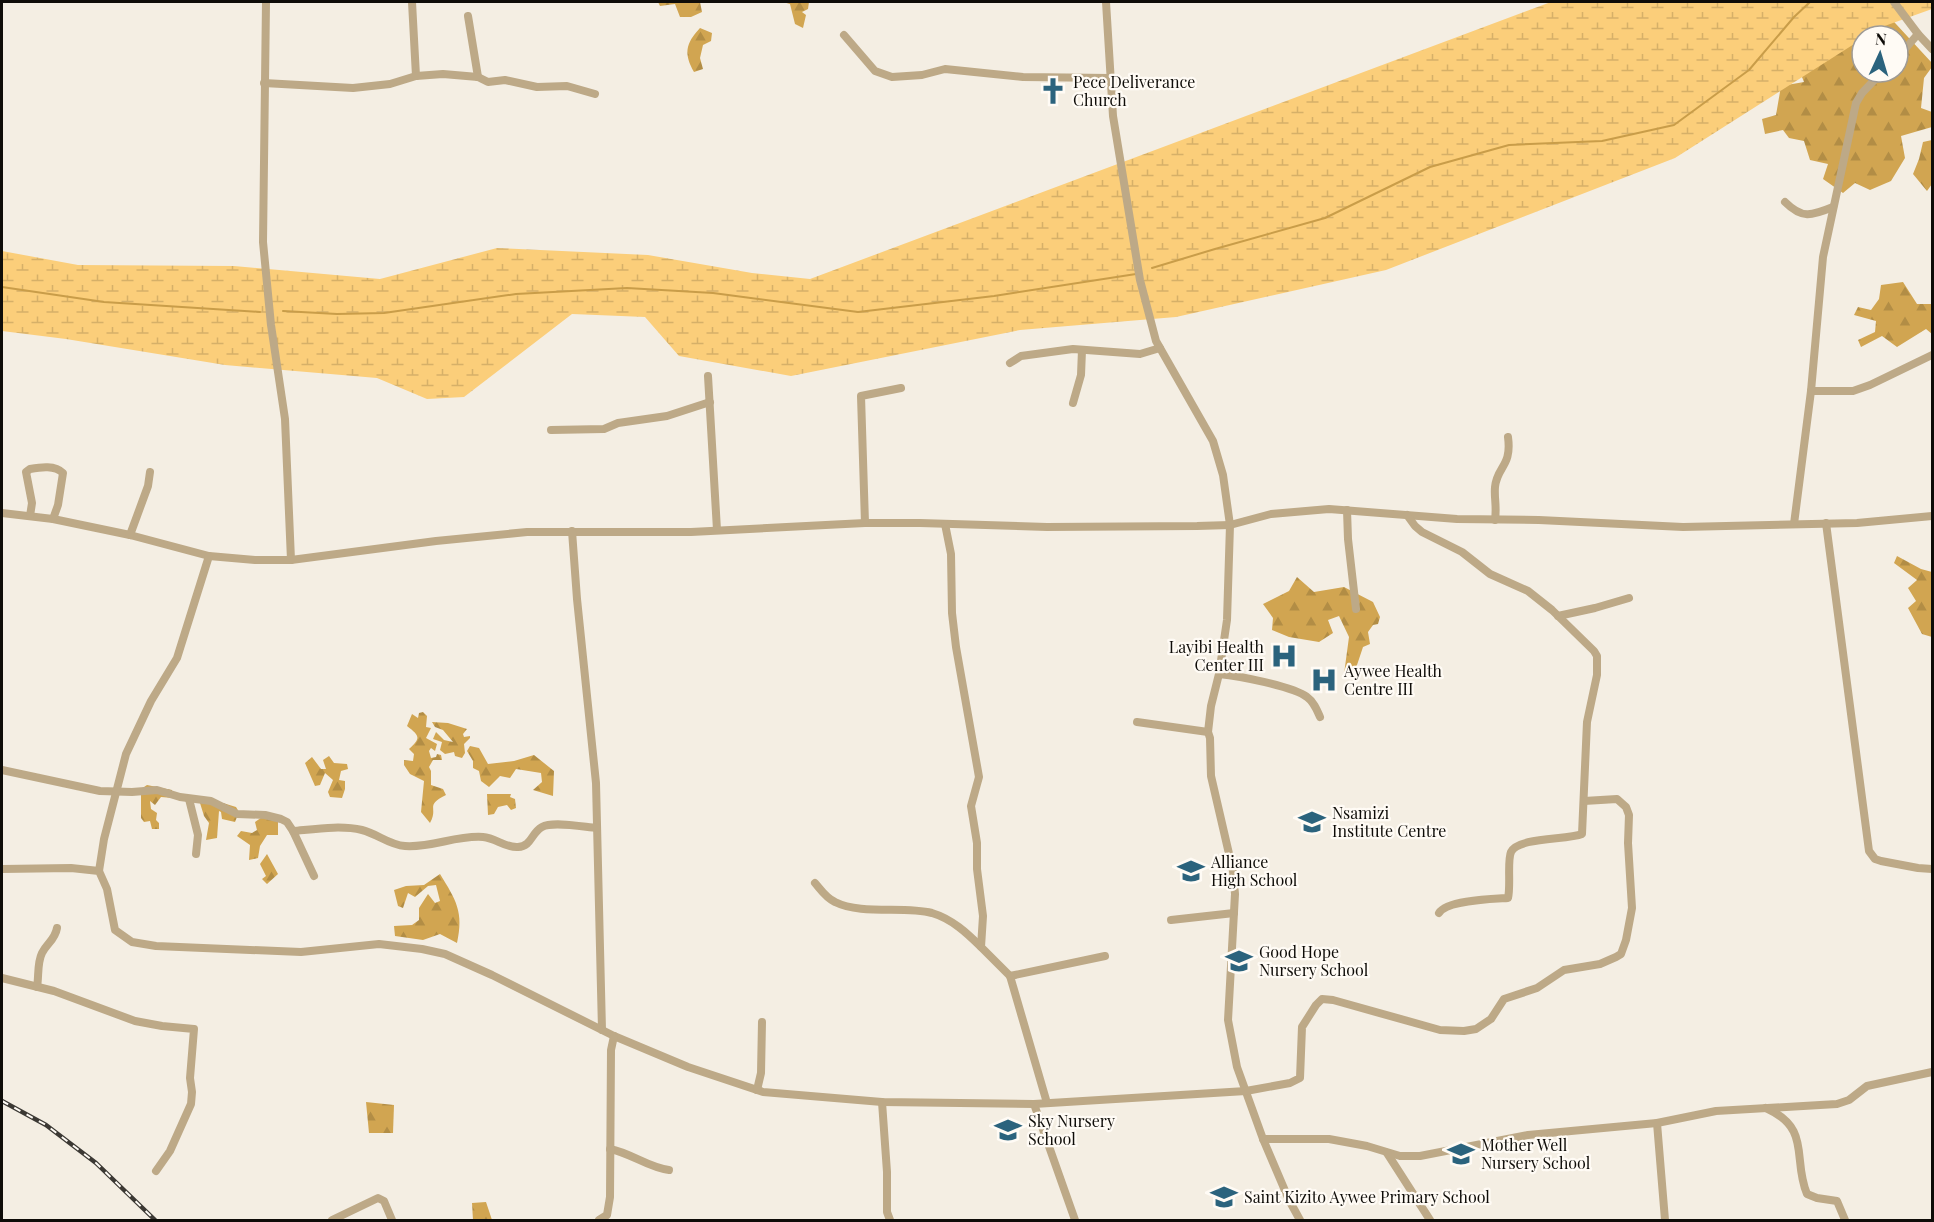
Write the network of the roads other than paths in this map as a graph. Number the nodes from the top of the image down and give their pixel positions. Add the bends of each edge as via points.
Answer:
1 (266, 2) edge
2 (412, 2) edge
3 (1106, 2) edge
4 (1894, 2) edge
5 (468, 16) dead end
6 (1918, 34) junction
7 (844, 35) dead end
8 (1910, 43) edge
9 (1932, 49) edge
10 (416, 76) junction
11 (478, 77) junction
12 (1110, 78) junction
13 (264, 83) junction
14 (1871, 84) edge
15 (596, 94) dead end
16 (1785, 202) dead end
17 (1833, 207) junction
18 (1160, 348) junction
19 (1082, 350) junction
20 (1932, 355) edge
21 (1010, 363) dead end
22 (708, 376) dead end
23 (901, 388) dead end
24 (1811, 391) junction
25 (710, 402) junction
26 (1072, 403) dead end
27 (551, 430) dead end
28 (1508, 437) dead end
29 (150, 472) dead end
30 (1347, 510) junction
31 (2, 513) edge
32 (1407, 515) junction
33 (30, 516) junction
34 (1932, 516) edge
35 (52, 519) junction
36 (1494, 520) junction
37 (865, 523) junction
38 (1826, 523) junction
39 (945, 524) junction
40 (1794, 524) junction
41 (1230, 525) junction
42 (717, 530) junction
43 (572, 531) junction
44 (130, 535) junction
45 (209, 556) junction
46 (291, 560) junction
47 (1629, 598) dead end
48 (1356, 609) dead end
49 (1558, 616) junction
50 (1219, 674) junction
51 (1320, 717) dead end
52 (1137, 722) dead end
53 (1208, 732) junction
54 (2, 770) edge
55 (115, 792) junction
56 (189, 799) junction
57 (1584, 801) junction
58 (597, 828) junction
59 (293, 831) junction
60 (196, 854) dead end
61 (2, 869) edge
62 (1932, 869) edge
63 (99, 871) junction
64 (314, 876) dead end
65 (814, 883) dead end
66 (1234, 913) junction
67 (1439, 913) dead end
68 (1171, 920) dead end
69 (57, 928) dead end
70 (981, 947) junction
71 (1105, 956) dead end
72 (1010, 976) junction
73 (2, 978) edge
74 (37, 987) junction
75 (762, 1022) dead end
76 (602, 1030) junction
77 (614, 1036) junction
78 (1932, 1072) edge
79 (757, 1090) junction
80 (1246, 1091) junction
81 (882, 1102) junction
82 (1047, 1103) junction
83 (1034, 1104) junction
84 (1762, 1107) junction
85 (1657, 1123) junction
86 (1263, 1139) junction
87 (610, 1149) junction
88 (1388, 1153) junction
89 (669, 1170) dead end
90 (156, 1171) dead end
91 (332, 1221) edge
92 (392, 1221) edge
93 (599, 1221) edge
94 (890, 1221) edge
95 (1075, 1221) edge
96 (1300, 1221) edge
97 (1430, 1221) edge
98 (1665, 1221) edge
99 (1845, 1221) edge

1 - 13 street
2 - 10 street
3 - 12 street
4 - 6 street
5 - 11 street
6 - 8 street
6 - 9 street
7 - 12 street via 875,70 892,77 945,69 1023,77
10 - 11 street
10 - 13 street via 390,84 353,87
11 - 15 street via 488,82 505,80 537,87 567,86
12 - 18 street via 1132,243
13 - 46 street via 264,242 285,419
14 - 17 street via 1856,103
16 - 17 street via 1801,214
17 - 24 street via 1822,265
18 - 19 street via 1145,354
18 - 41 street via 1216,449
19 - 21 street via 1021,356
19 - 26 street via 1081,375
20 - 24 street via 1853,391
22 - 25 street
23 - 37 street via 861,396
24 - 40 street
25 - 27 street via 604,429
25 - 42 street
28 - 36 street via 1509,455 1494,488
29 - 44 street
30 - 32 street
30 - 41 street via 1271,514
30 - 48 street
31 - 33 street
32 - 36 street
32 - 49 street via 1417,529 1462,552 1490,574 1522,588
33 - 35 street
33 - 35 street via 32,503 26,472 51,468 63,473
34 - 38 street
35 - 44 street
36 - 40 street via 1683,527
37 - 39 street
37 - 42 street
38 - 40 street
38 - 62 street via 1869,851 1881,861
39 - 41 street via 1107,528
39 - 70 street via 951,554 956,648 979,777 971,806 983,916
41 - 50 street via 1227,620
42 - 43 street
43 - 46 street via 436,541
43 - 58 street
44 - 45 street
45 - 46 street
45 - 55 street via 177,658 130,745
47 - 49 street
49 - 57 street via 1597,656 1587,722
50 - 51 street via 1242,676 1306,696
50 - 53 street
52 - 53 street
53 - 66 street via 1211,776 1233,871
54 - 55 street
55 - 56 street via 157,790
55 - 63 street
56 - 59 street via 211,801 237,814 281,819
56 - 60 street via 198,835
57 - 67 street via 1582,834 1526,843 1512,850 1508,898 1447,906
57 - 80 street via 1617,799 1629,814 1632,908 1621,954 1600,964 1567,969 1537,988 1504,999 1491,1019 1476,1029 1464,1031 1440,1030 1322,999 1302,1027 1299,1079
58 - 59 street via 544,826 530,843 519,847 485,837 404,846 359,830
58 - 76 street
59 - 64 street
61 - 63 street
63 - 76 street via 115,930 132,942 301,952 366,944 422,949 468,964
65 - 70 street via 841,904 939,915
66 - 68 street
66 - 80 street via 1228,1020
69 - 74 street via 39,959
70 - 72 street
71 - 72 street
72 - 82 street
73 - 74 street
74 - 90 street via 135,1021 194,1029 191,1104 170,1151
75 - 79 street
76 - 77 street
77 - 79 street
77 - 87 street
78 - 84 street via 1867,1086 1850,1100 1837,1104
79 - 81 street
80 - 82 street
80 - 86 street
81 - 83 street
81 - 94 street
82 - 83 street
83 - 95 street
84 - 85 street via 1716,1110
84 - 99 street via 1795,1132 1807,1194 1837,1201
85 - 88 street via 1539,1133 1420,1156
85 - 98 street
86 - 88 street via 1329,1139
86 - 96 street
87 - 89 street
87 - 93 street via 609,1208
88 - 97 street
91 - 92 street via 378,1198 384,1201

